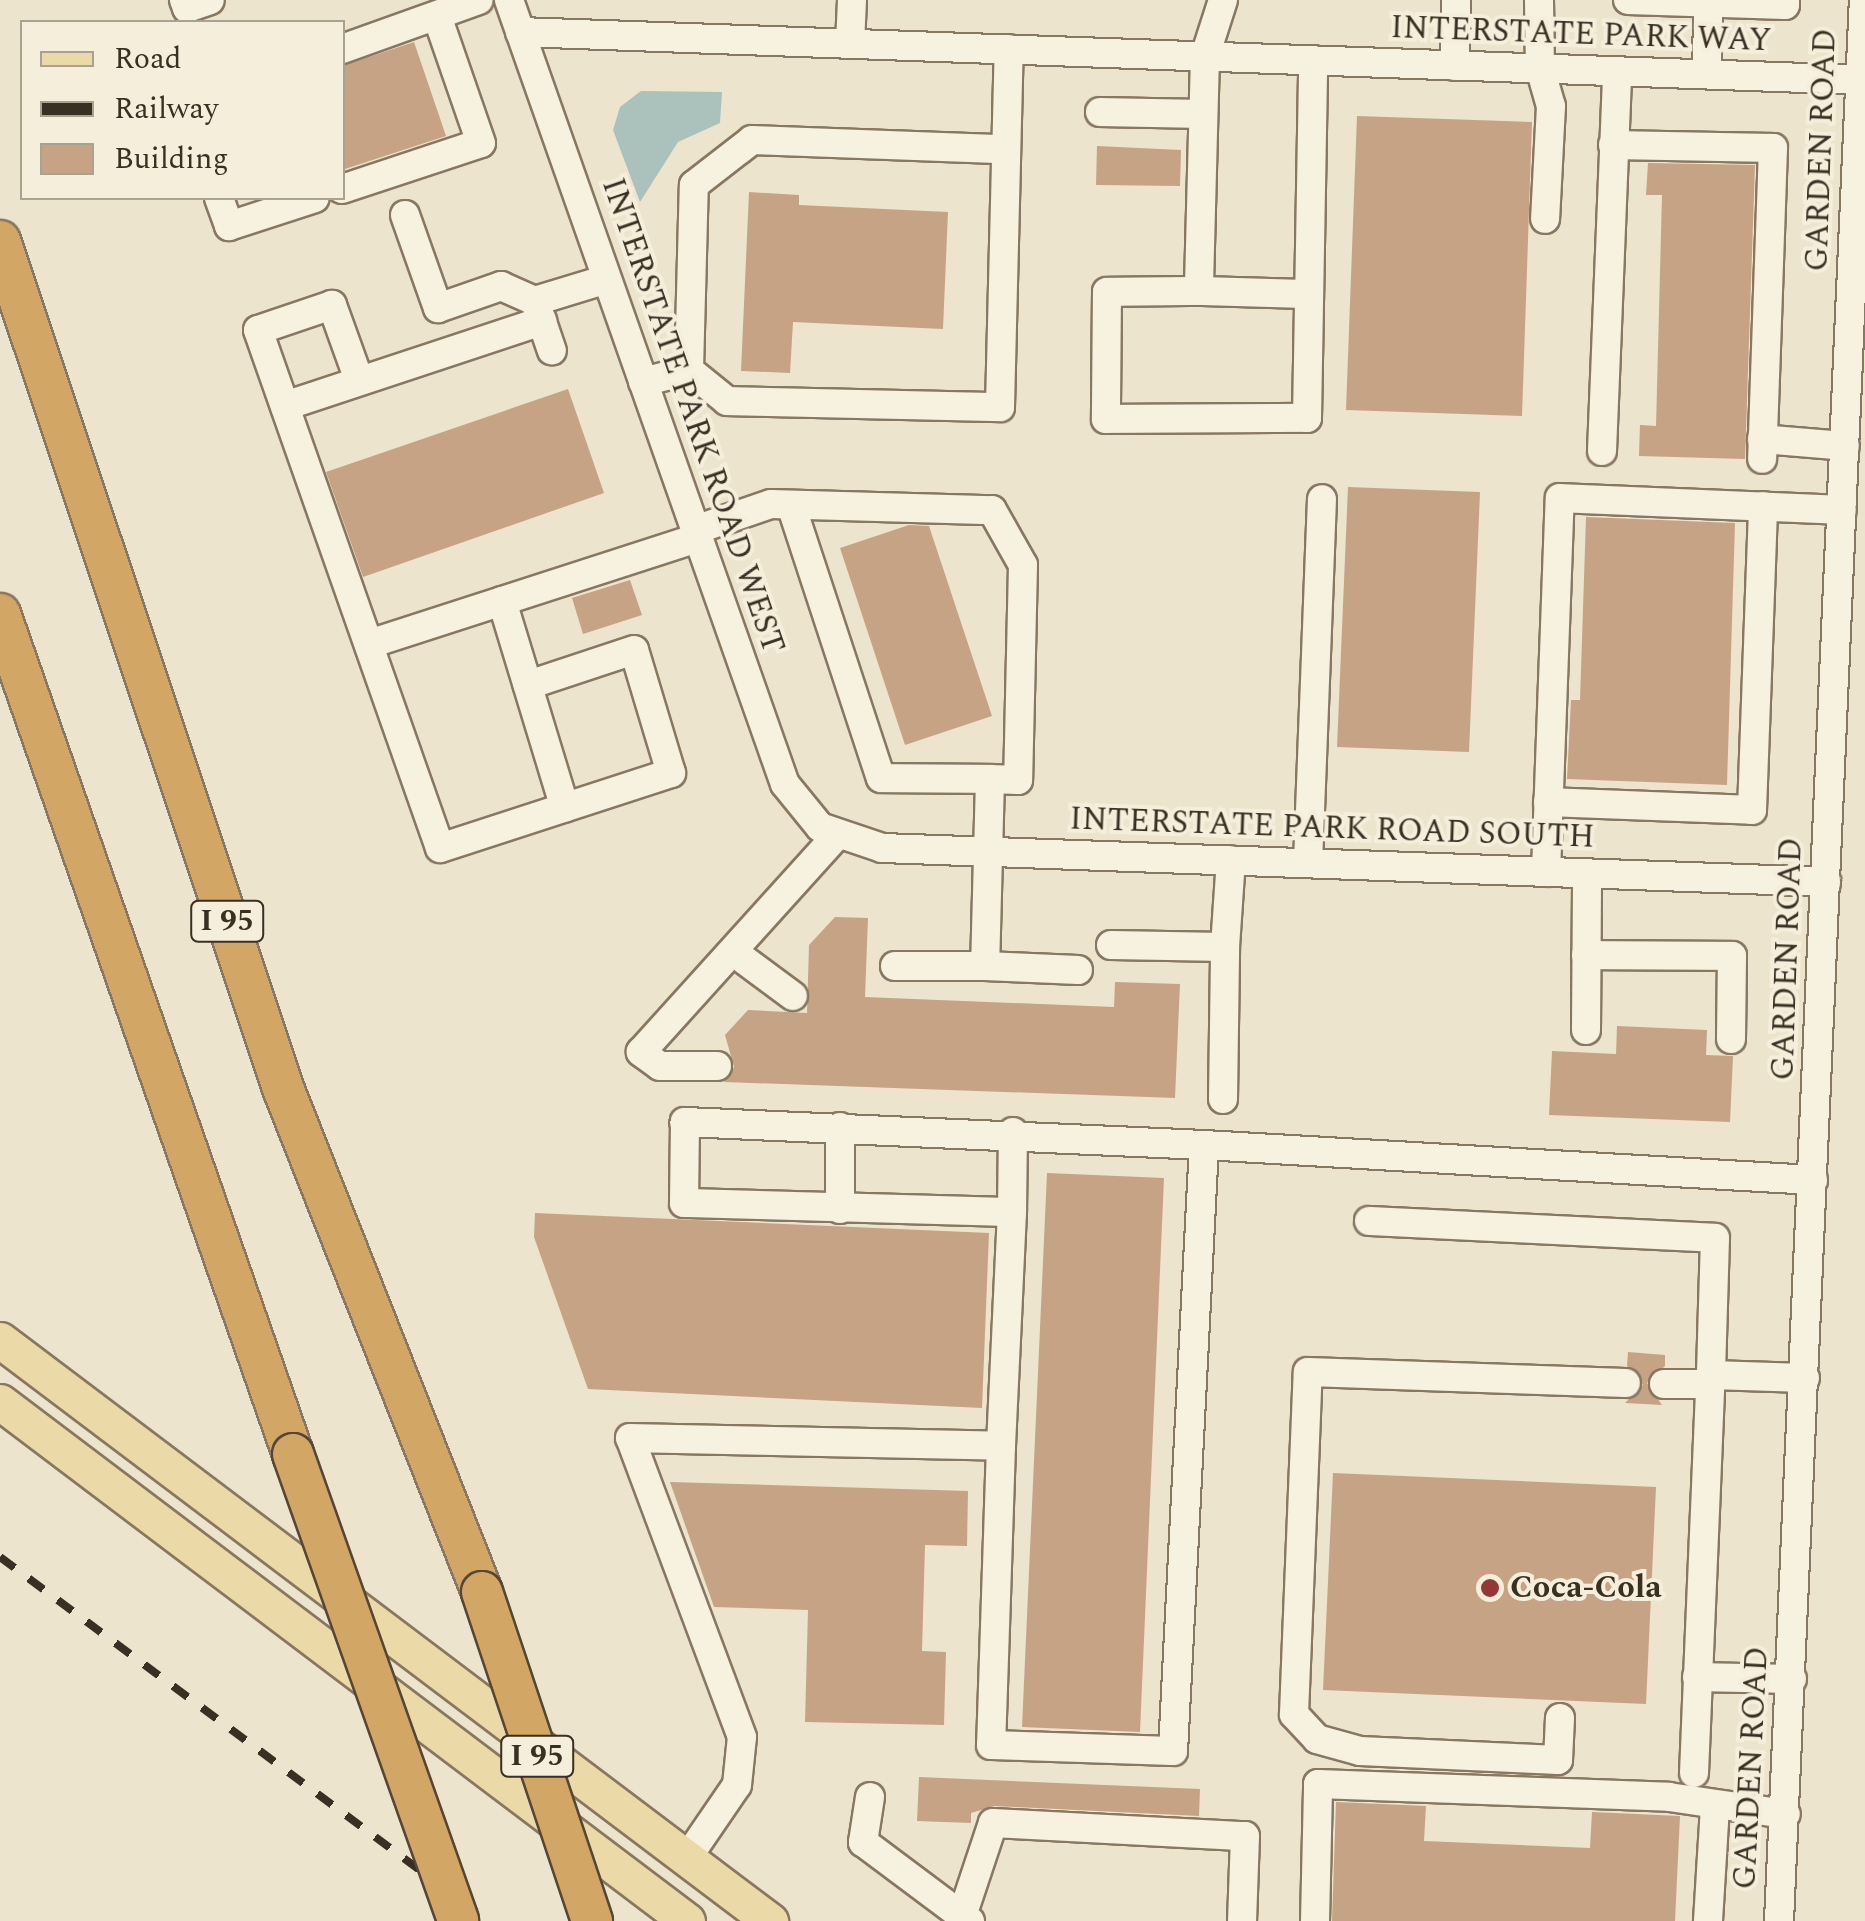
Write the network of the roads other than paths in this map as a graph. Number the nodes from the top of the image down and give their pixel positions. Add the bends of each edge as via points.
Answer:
1 (184, 0) edge
2 (210, 0) edge
3 (479, 0) edge
4 (509, 0) edge
5 (852, 0) edge
6 (1223, 0) edge
7 (1456, 0) edge
8 (1539, 0) edge
9 (1628, 0) edge
10 (1785, 0) edge
11 (1864, 0) edge
12 (1709, 3) junction
13 (436, 16) junction
14 (520, 32) junction
15 (850, 44) junction
16 (345, 48) edge
17 (1008, 49) junction
18 (1205, 56) junction
19 (1313, 60) junction
20 (1455, 66) junction
21 (1540, 68) junction
22 (1618, 73) junction
23 (1706, 74) junction
24 (1860, 80) junction
25 (1100, 112) dead end
26 (1203, 114) junction
27 (1613, 144) junction
28 (1003, 149) junction
29 (345, 187) edge
30 (220, 200) edge
31 (310, 200) edge
32 (405, 215) dead end
33 (1544, 219) dead end
34 (0, 241) edge
35 (607, 279) junction
36 (1199, 291) junction
37 (1308, 294) junction
38 (538, 311) junction
39 (552, 351) dead end
40 (689, 370) junction
41 (359, 380) junction
42 (643, 382) junction
43 (284, 406) junction
44 (1845, 446) junction
45 (1602, 452) dead end
46 (1322, 499) dead end
47 (790, 505) junction
48 (1763, 506) junction
49 (1842, 510) junction
50 (696, 534) junction
51 (502, 601) junction
52 (0, 614) edge
53 (369, 644) junction
54 (528, 685) junction
55 (990, 779) junction
56 (1548, 802) junction
57 (566, 808) junction
58 (836, 836) junction
59 (989, 852) junction
60 (1231, 860) junction
61 (1308, 863) junction
62 (1546, 872) junction
63 (1587, 873) junction
64 (1826, 882) junction
65 (1111, 944) dead end
66 (1225, 947) junction
67 (735, 953) junction
68 (1586, 955) junction
69 (895, 966) dead end
70 (985, 966) junction
71 (1078, 970) dead end
72 (792, 996) dead end
73 (1586, 1030) dead end
74 (1730, 1039) dead end
75 (717, 1066) dead end
76 (1223, 1098) dead end
77 (840, 1127) junction
78 (1013, 1132) junction
79 (1204, 1146) junction
80 (1813, 1180) junction
81 (840, 1209) junction
82 (1012, 1212) junction
83 (1369, 1221) dead end
84 (0, 1340) edge
85 (0, 1368) edge
86 (1805, 1378) junction
87 (1711, 1380) junction
88 (1626, 1383) dead end
89 (1664, 1384) dead end
90 (0, 1402) edge
91 (122, 1432) junction
92 (1001, 1446) junction
93 (1697, 1677) junction
94 (1792, 1679) junction
95 (1560, 1718) dead end
96 (1694, 1772) dead end
97 (870, 1797) dead end
98 (1716, 1805) junction
99 (1786, 1814) junction
100 (687, 1858) junction
101 (964, 1919) edge
102 (458, 1921) edge
103 (592, 1921) edge
104 (686, 1921) edge
105 (770, 1921) edge
106 (1242, 1921) edge
107 (1315, 1921) edge
108 (1708, 1921) edge
109 (1779, 1921) edge

1 - 2 street via 187,8
3 - 13 street
4 - 14 street, INTERSTATE PARK ROAD WEST
5 - 15 street
6 - 18 street
7 - 20 street
8 - 21 street
9 - 12 street
10 - 12 street
11 - 24 street, GARDEN ROAD
12 - 23 street
13 - 16 street
13 - 29 street via 481,143
14 - 15 street, INTERSTATE PARK WAY
14 - 35 street, INTERSTATE PARK ROAD WEST
15 - 17 street, INTERSTATE PARK WAY
17 - 18 street, INTERSTATE PARK WAY
17 - 28 street
18 - 19 street, INTERSTATE PARK WAY
18 - 26 street
19 - 20 street, INTERSTATE PARK WAY
19 - 37 street
20 - 21 street, INTERSTATE PARK WAY
21 - 22 street, INTERSTATE PARK WAY
21 - 33 street via 1551,106
22 - 23 street, INTERSTATE PARK WAY
22 - 27 street
23 - 24 street, INTERSTATE PARK WAY
24 - 44 street, GARDEN ROAD
25 - 26 street
26 - 36 street
27 - 44 street via 1773,148 1762,449
27 - 45 street
28 - 40 street via 752,140 694,186
28 - 40 street via 1000,407 727,401
30 - 31 street via 228,226
32 - 38 street via 438,308 500,286
34 - 103 highway, I 95, bridge via 283,1088 482,1592
35 - 38 street
35 - 42 street, INTERSTATE PARK ROAD WEST
36 - 37 street
36 - 37 street via 1107,292 1106,419 1307,418
38 - 39 street
38 - 41 street
40 - 42 street
41 - 43 street
41 - 43 street via 332,305 258,330
42 - 50 street, INTERSTATE PARK ROAD WEST
43 - 53 street
44 - 49 street, GARDEN ROAD
46 - 61 street
47 - 50 street via 771,504
47 - 55 street via 881,778
47 - 55 street via 992,510 1023,565 1018,780
48 - 49 street
48 - 56 street via 1560,498
48 - 56 street via 1752,810
49 - 64 street, GARDEN ROAD
50 - 51 street
50 - 58 street, INTERSTATE PARK ROAD WEST via 784,784 806,815
51 - 53 street
51 - 54 street
52 - 102 highway, bridge
53 - 57 street via 440,848
54 - 57 street
54 - 57 street via 634,650 671,773
55 - 59 street
56 - 62 street
58 - 59 street, INTERSTATE PARK ROAD SOUTH via 866,846
58 - 67 street
59 - 60 street, INTERSTATE PARK ROAD SOUTH
59 - 70 street
60 - 61 street, INTERSTATE PARK ROAD SOUTH
60 - 66 street
61 - 62 street, INTERSTATE PARK ROAD SOUTH
62 - 63 street, INTERSTATE PARK ROAD SOUTH
63 - 64 street, INTERSTATE PARK ROAD SOUTH
63 - 68 street
64 - 80 street, GARDEN ROAD
65 - 66 street
66 - 76 street
67 - 72 street
67 - 75 street via 641,1052 660,1066
68 - 73 street
68 - 74 street via 1732,956
69 - 70 street
70 - 71 street
77 - 78 street
77 - 81 street
77 - 81 street via 686,1122 684,1203
78 - 79 street
78 - 82 street
79 - 80 street
79 - 92 street via 1173,1751 992,1745
80 - 86 street, GARDEN ROAD
81 - 82 street
82 - 92 street
83 - 87 street via 1715,1238
84 - 91 main road
85 - 91 main road via 62,1417
86 - 87 street
86 - 94 street, GARDEN ROAD
87 - 89 street
87 - 93 street
88 - 95 street via 1308,1372 1294,1714 1317,1740 1360,1751 1558,1760
90 - 104 main road
91 - 100 main road
92 - 100 street via 630,1438 742,1737 737,1785
93 - 94 street
93 - 96 street
94 - 99 street, GARDEN ROAD
97 - 101 street via 863,1842
98 - 99 street
98 - 107 street via 1668,1797 1318,1784
98 - 108 street
99 - 109 street, GARDEN ROAD
100 - 105 main road
101 - 106 street via 992,1823 1245,1836

